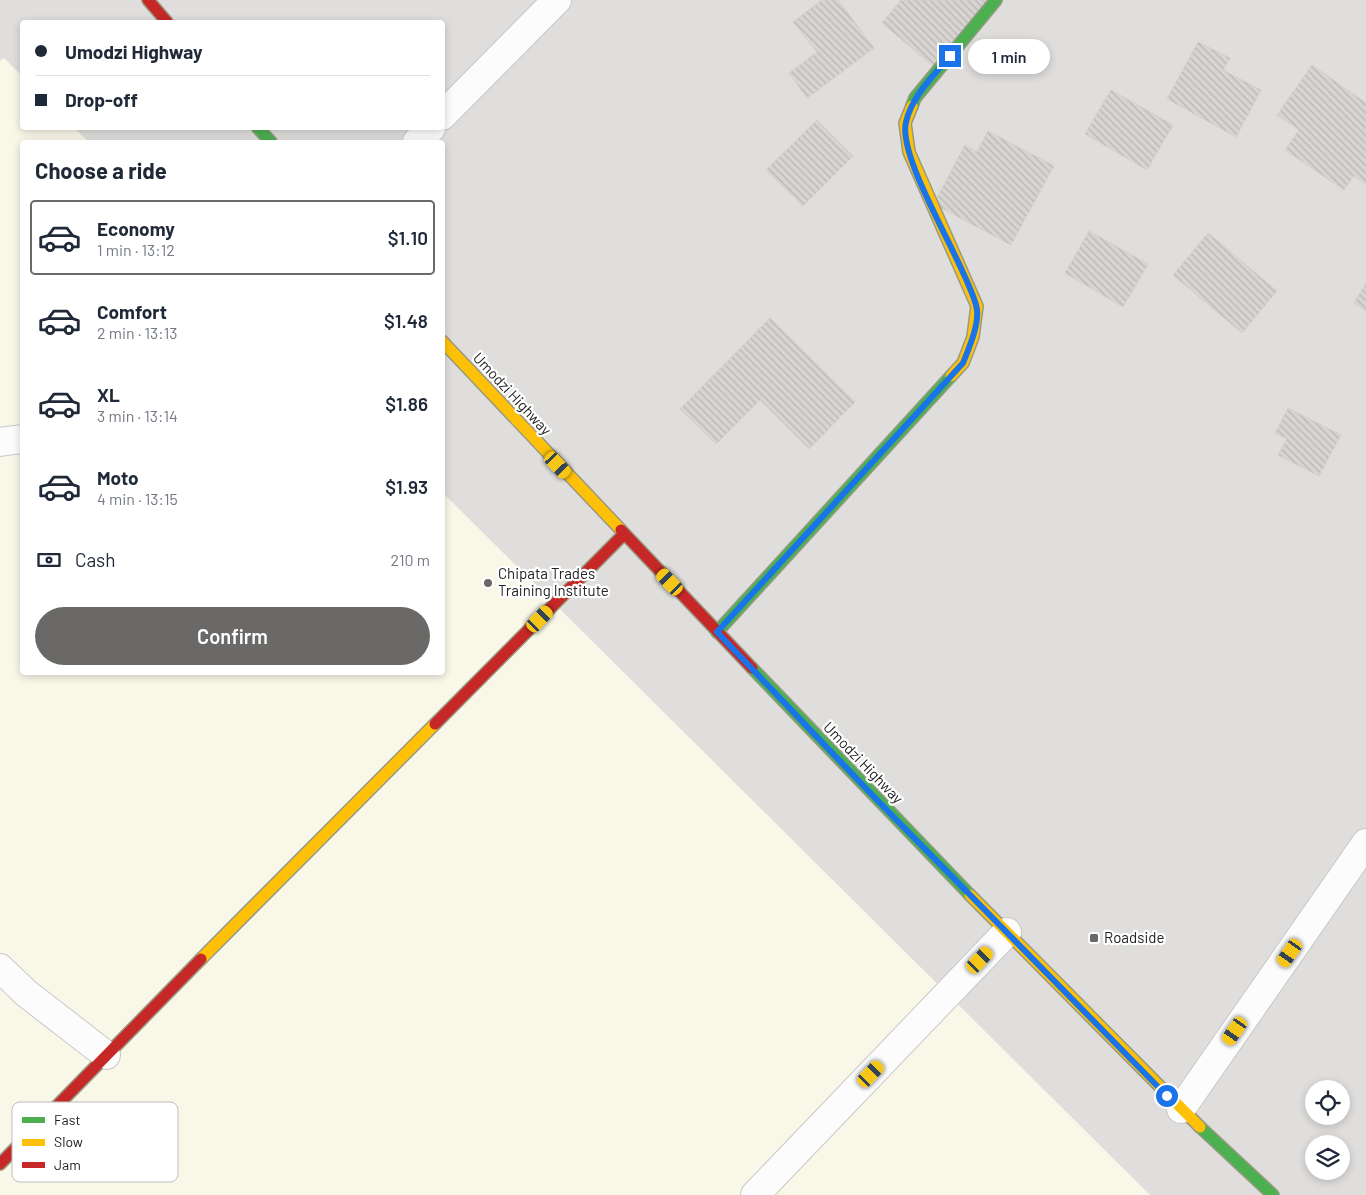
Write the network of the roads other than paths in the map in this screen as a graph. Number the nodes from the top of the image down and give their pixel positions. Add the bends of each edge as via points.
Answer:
1 (148, 0) edge
2 (557, 0) edge
3 (996, 0) edge
4 (165, 20) edge
5 (445, 113) edge
6 (260, 130) edge
7 (429, 130) edge
8 (269, 140) edge
9 (419, 140) edge
10 (446, 351) edge
11 (20, 439) edge
12 (0, 442) edge
13 (624, 534) junction
14 (717, 632) junction
15 (1366, 843) edge
16 (1007, 932) junction
17 (0, 968) edge
18 (106, 1055) junction
19 (60, 1102) edge
20 (1181, 1109) junction
21 (12, 1152) edge
22 (0, 1164) edge
23 (755, 1195) edge
24 (1273, 1195) edge

1 - 4 main road
2 - 5 street
3 - 14 main road via 915,98 906,124 909,152 977,306 973,338 963,363
6 - 8 main road
7 - 9 street
10 - 13 main road, Umodzi Highway
11 - 12 street
13 - 14 main road, Umodzi Highway
13 - 18 main road
14 - 16 main road, Umodzi Highway
15 - 20 street
16 - 20 main road, Umodzi Highway
16 - 23 street
17 - 18 street via 44,1008
18 - 19 main road
20 - 24 main road, Umodzi Highway
21 - 22 main road

